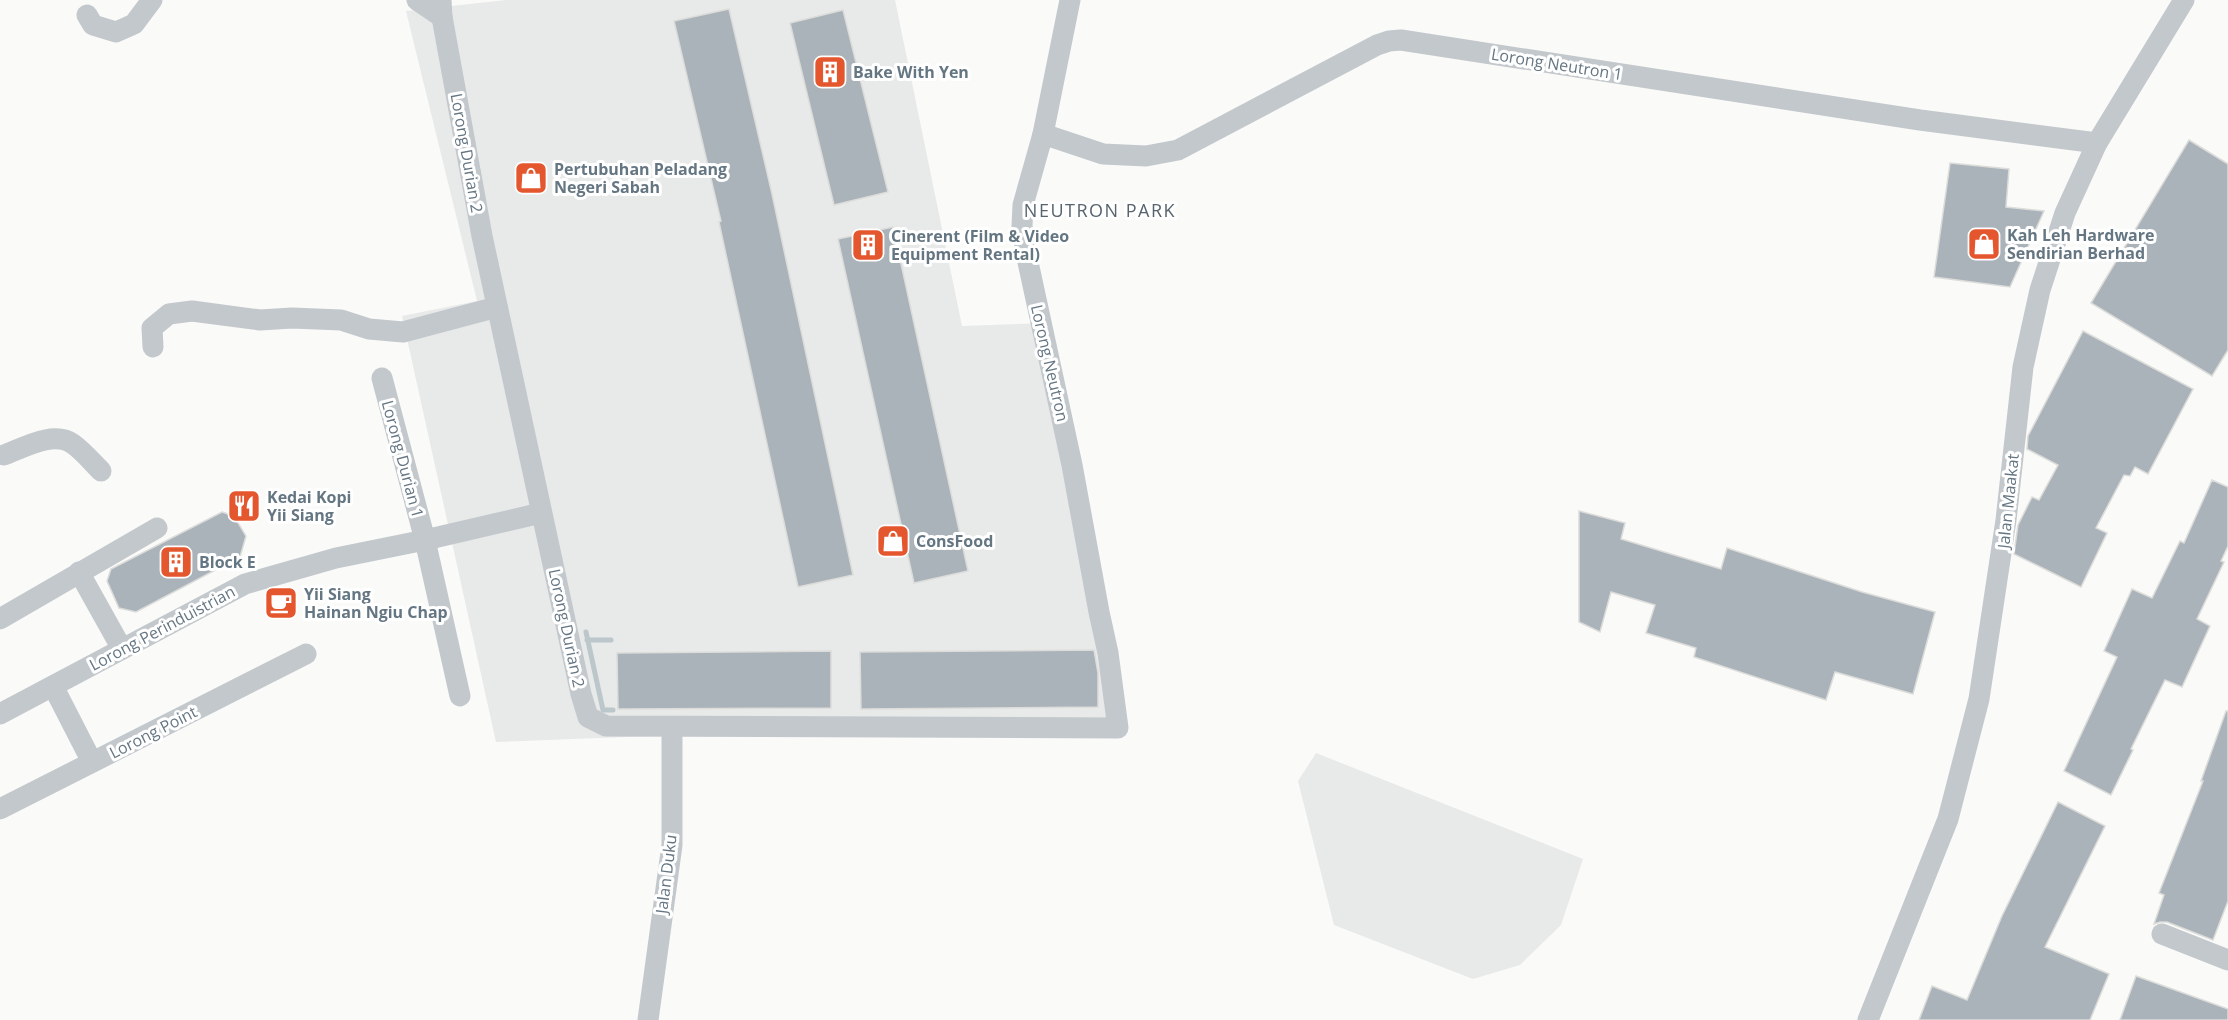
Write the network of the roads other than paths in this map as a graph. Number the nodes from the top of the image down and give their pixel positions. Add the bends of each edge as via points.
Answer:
1 (152, 0) edge
2 (417, 0) edge
3 (1070, 0) edge
4 (2184, 0) edge
5 (442, 8) edge
6 (87, 15) dead end
7 (1043, 134) junction
8 (2097, 143) junction
9 (497, 308) junction
10 (153, 347) dead end
11 (382, 378) dead end
12 (1, 454) edge
13 (100, 471) dead end
14 (541, 513) junction
15 (158, 528) dead end
16 (425, 540) junction
17 (79, 572) junction
18 (0, 619) edge
19 (122, 649) junction
20 (306, 654) dead end
21 (53, 686) junction
22 (460, 696) dead end
23 (0, 714) edge
24 (672, 727) junction
25 (1118, 728) joint
26 (92, 762) junction
27 (0, 809) edge
28 (2162, 934) dead end
29 (2228, 960) edge
30 (648, 1020) edge
31 (1868, 1020) edge

1 - 6 street via 134,24 116,32 93,25
2 - 5 street, Lorong Durian 2
3 - 7 street, Lorong Neutron
4 - 8 street, Jalan Maakat
5 - 9 street, Lorong Durian 2
7 - 8 street, Lorong Neutron 1 via 1102,154 1146,156 1178,150 1377,45 1401,40 1920,120
7 - 25 street, Lorong Neutron via 1023,204 1024,243 1105,635
8 - 31 street, Jalan Maakat via 2065,213 2027,341 1996,597 1967,747 1948,819
9 - 10 street via 403,332 369,329 341,320 260,320 192,311 169,314 152,328
9 - 14 street, Lorong Durian 2
11 - 16 street, Lorong Durian 1
12 - 13 street via 57,438 75,445
14 - 16 street, Lorong Perinduistrian
14 - 24 street, Lorong Durian 2 via 588,717 606,726
15 - 17 street
16 - 19 street, Lorong Perinduistrian via 336,558 245,584
16 - 22 street, Lorong Durian 1
17 - 18 street
17 - 19 street
19 - 21 street, Lorong Perinduistrian
20 - 26 street, Lorong Point
21 - 23 street, Lorong Perinduistrian
21 - 26 street
24 - 25 street, Lorong Durian 2
24 - 30 street, Jalan Duku via 672,845
26 - 27 street, Lorong Point
28 - 29 street

